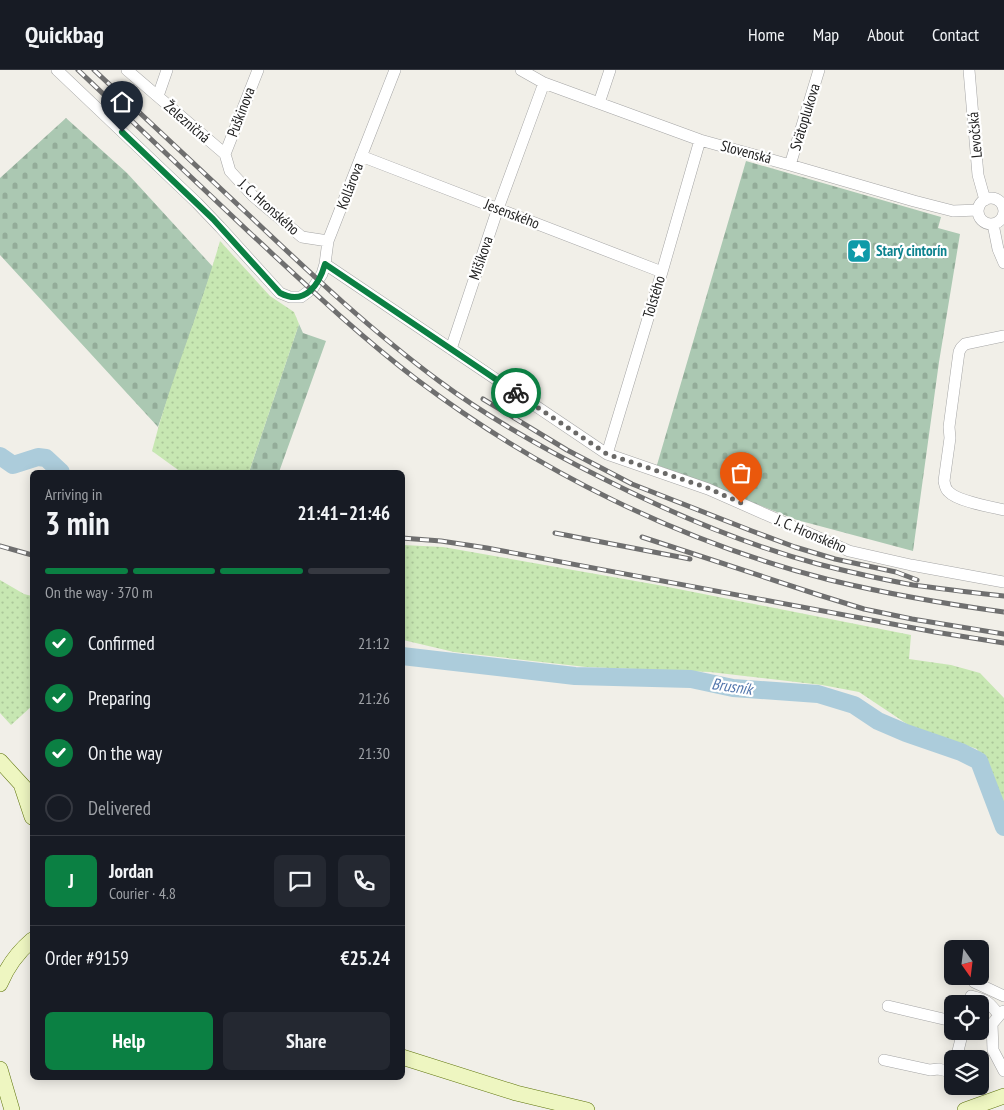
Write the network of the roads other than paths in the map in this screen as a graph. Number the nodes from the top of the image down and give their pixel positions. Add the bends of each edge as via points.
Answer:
1 (57, 70) edge
2 (127, 70) edge
3 (167, 70) edge
4 (258, 70) edge
5 (395, 70) edge
6 (521, 70) edge
7 (610, 70) edge
8 (819, 70) edge
9 (969, 70) edge
10 (544, 83) junction
11 (158, 96) junction
12 (599, 103) junction
13 (700, 140) junction
14 (225, 154) junction
15 (361, 156) junction
16 (790, 164) junction
17 (985, 200) junction
18 (498, 209) junction
19 (978, 210) junction
20 (1004, 211) edge
21 (993, 224) junction
22 (328, 241) junction
23 (1004, 263) edge
24 (325, 264) junction
25 (662, 272) junction
26 (1004, 336) edge
27 (451, 349) junction
28 (607, 454) junction
29 (1004, 510) edge
30 (1004, 582) edge
31 (0, 761) edge
32 (27, 791) edge
33 (30, 807) edge
34 (30, 942) edge
35 (0, 984) edge
36 (985, 985) edge
37 (1004, 996) edge
38 (989, 1002) edge
39 (888, 1006) dead end
40 (1001, 1013) edge
41 (944, 1019) edge
42 (405, 1058) edge
43 (884, 1060) dead end
44 (0, 1069) edge
45 (944, 1070) edge
46 (1004, 1070) edge
47 (1002, 1097) edge
48 (12, 1110) edge
49 (587, 1110) edge
50 (965, 1110) edge

1 - 24 street, Kollárova via 202,208 285,296 301,297 313,288
2 - 11 street, Železničná
3 - 11 street
4 - 14 street, Puškinova
5 - 15 street, Kollárova
6 - 10 street, Slovenská
7 - 12 street
8 - 16 street, Svätoplukova
9 - 17 street, Levočská via 978,175
10 - 12 street, Slovenská
10 - 18 street, Mišíkova
11 - 14 street, Železničná
12 - 13 street, Slovenská
13 - 16 street, Slovenská
13 - 25 street, Tolstého
14 - 22 street, J. C. Hronského via 230,171 302,237
15 - 18 street, Jesenského
15 - 22 street, Kollárova
16 - 19 street, Slovenská via 953,211
17 - 19 street
17 - 20 street via 997,200
18 - 25 street, Jesenského
18 - 27 street, Mišíkova
19 - 21 street via 982,221
20 - 21 street
21 - 23 street
22 - 24 street, Kollárova
24 - 27 street, J. C. Hronského
25 - 28 street, Tolstého
26 - 29 street via 965,344 959,352 944,481 948,492 956,497
27 - 28 street, J. C. Hronského
28 - 30 street, J. C. Hronského via 708,488 849,551
31 - 32 main road
32 - 33 main road
34 - 35 main road via 8,967
36 - 37 street
38 - 40 street
39 - 41 street
40 - 46 street via 992,1024 994,1050
42 - 49 main road via 516,1093
43 - 45 street
44 - 48 main road
47 - 50 main road

